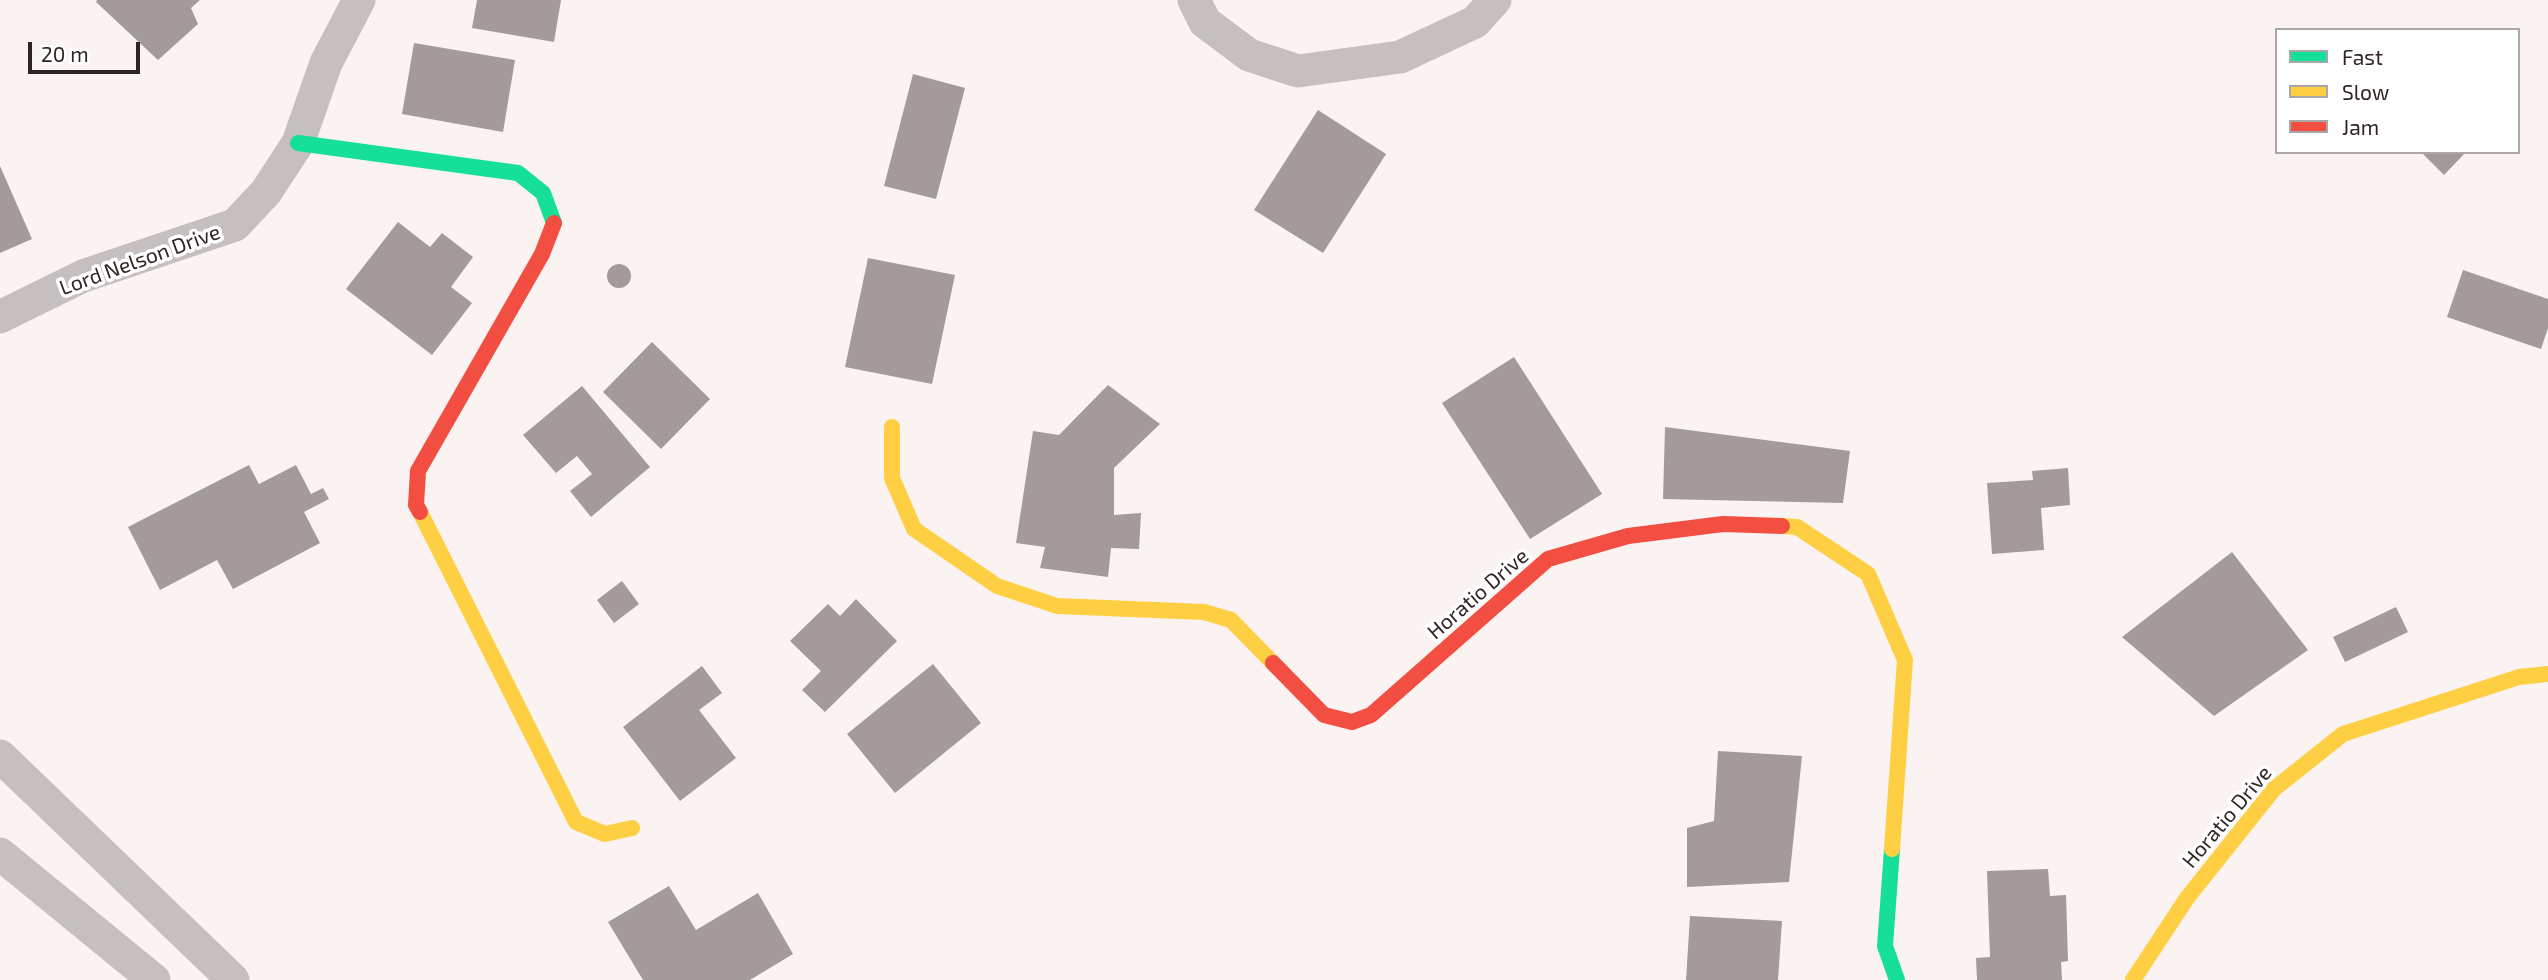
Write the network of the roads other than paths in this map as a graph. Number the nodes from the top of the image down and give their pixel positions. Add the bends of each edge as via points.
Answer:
1 (332, 0) edge
2 (359, 0) edge
3 (1194, 0) edge
4 (1495, 0) edge
5 (326, 63) junction
6 (298, 144) junction
7 (0, 317) edge
8 (892, 427) dead end
9 (2548, 674) edge
10 (0, 756) edge
11 (632, 828) dead end
12 (0, 854) edge
13 (154, 980) edge
14 (233, 980) edge
15 (1897, 980) edge
16 (2133, 980) edge

1 - 5 street
2 - 5 street, Lord Nelson Drive
3 - 4 street via 1205,22 1249,55 1298,71 1400,57 1475,22
5 - 6 street, Lord Nelson Drive
6 - 7 street, Lord Nelson Drive via 235,225 83,276
6 - 11 street via 518,173 543,192 554,223 542,254 418,471 416,505 576,822 606,834
8 - 15 street, Horatio Drive via 892,478 914,529 997,586 1057,606 1204,612 1231,620 1324,715 1352,722 1371,715 1548,559 1628,536 1723,524 1797,527 1868,574 1905,660 1885,946
9 - 16 street, Horatio Drive via 2519,677 2343,734 2274,789 2187,898
10 - 14 street
12 - 13 street

